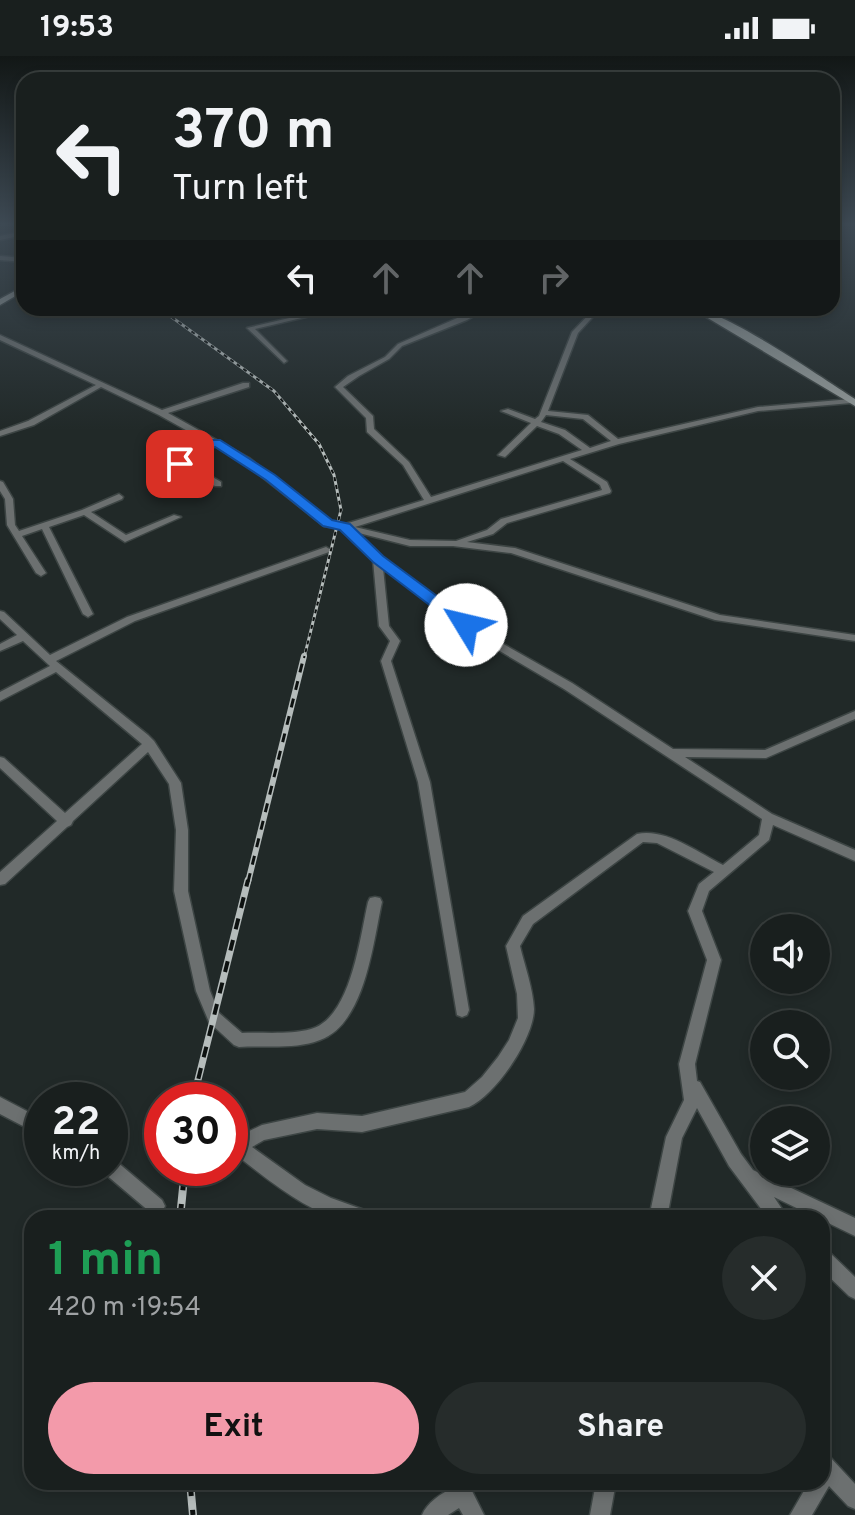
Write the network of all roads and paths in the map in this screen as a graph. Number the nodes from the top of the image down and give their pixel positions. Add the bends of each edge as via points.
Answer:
1 (305, 316) edge
2 (475, 316) edge
3 (590, 316) edge
4 (710, 316) edge
5 (0, 337) edge
6 (284, 361) dead end
7 (102, 384) junction
8 (246, 385) dead end
9 (853, 402) edge
10 (505, 411) dead end
11 (162, 413) junction
12 (545, 413) junction
13 (539, 422) junction
14 (0, 434) edge
15 (216, 442) junction
16 (617, 442) junction
17 (590, 452) junction
18 (502, 455) dead end
19 (566, 460) junction
20 (0, 484) edge
21 (218, 484) dead end
22 (119, 497) dead end
23 (428, 499) junction
24 (85, 512) junction
25 (177, 517) dead end
26 (44, 525) junction
27 (346, 527) junction
28 (0, 529) edge
29 (14, 529) junction
30 (453, 543) junction
31 (326, 550) dead end
32 (378, 559) junction
33 (41, 573) dead end
34 (0, 614) edge
35 (88, 614) dead end
36 (24, 636) junction
37 (855, 638) edge
38 (0, 648) edge
39 (53, 664) junction
40 (0, 697) edge
41 (855, 715) edge
42 (150, 744) junction
43 (668, 753) junction
44 (0, 761) edge
45 (768, 817) junction
46 (67, 822) junction
47 (855, 856) edge
48 (724, 871) junction
49 (0, 880) edge
50 (375, 902) dead end
51 (462, 1010) dead end
52 (688, 1077) junction
53 (0, 1105) edge
54 (24, 1118) edge
55 (745, 1175) junction
56 (128, 1182) edge
57 (156, 1206) dead end
58 (339, 1210) edge
59 (660, 1210) edge
60 (773, 1210) edge
61 (819, 1210) edge
62 (830, 1215) edge
63 (855, 1227) edge
64 (830, 1265) edge
65 (855, 1290) edge
66 (830, 1479) edge
67 (605, 1490) edge
68 (815, 1490) edge
69 (855, 1499) edge
70 (432, 1515) edge
71 (474, 1515) edge
72 (600, 1515) edge
73 (800, 1515) edge

1 - 6 street via 250,328
2 - 23 street via 397,347 339,387 370,418 370,430 406,464
3 - 12 street via 575,332
4 - 9 street
5 - 7 street
7 - 11 street
7 - 14 street
8 - 11 street
9 - 16 street via 758,409
10 - 13 street
11 - 15 street
12 - 13 street
12 - 16 street via 585,417
13 - 17 street
13 - 18 street
15 - 21 street via 179,461
15 - 27 street via 271,477 327,524
16 - 17 street
17 - 19 street
19 - 23 street
19 - 30 street via 607,491 504,521 490,532
20 - 29 street via 9,499
22 - 24 street
23 - 27 street
24 - 25 street via 125,539
24 - 26 street
26 - 29 street
26 - 35 street
27 - 30 street via 410,543
27 - 32 street
28 - 29 street
29 - 33 street
30 - 37 street via 525,553 719,618
31 - 39 street via 131,619
32 - 43 street via 480,635
32 - 51 street via 384,626 395,641 386,661 424,782
34 - 36 street
36 - 38 street
36 - 39 street
39 - 40 street
39 - 42 street
41 - 43 street via 766,754
42 - 46 street
42 - 50 street via 175,783 182,830 181,891 203,991 214,1017 239,1040 318,1034 339,1022
43 - 45 street
44 - 46 street
45 - 47 street
45 - 48 street via 765,837
46 - 49 street
48 - 52 street via 704,888 695,911 714,960
48 - 58 street via 659,838 641,837 528,920 513,946 527,1024 483,1089 469,1099 362,1124 317,1121 245,1142 242,1149 296,1192
52 - 55 street
52 - 59 street via 692,1101 674,1137
53 - 54 street
55 - 60 street
55 - 61 street
56 - 57 street
62 - 63 street
64 - 65 street
66 - 69 street
67 - 72 street
68 - 73 street
70 - 71 street via 453,1498 465,1498

